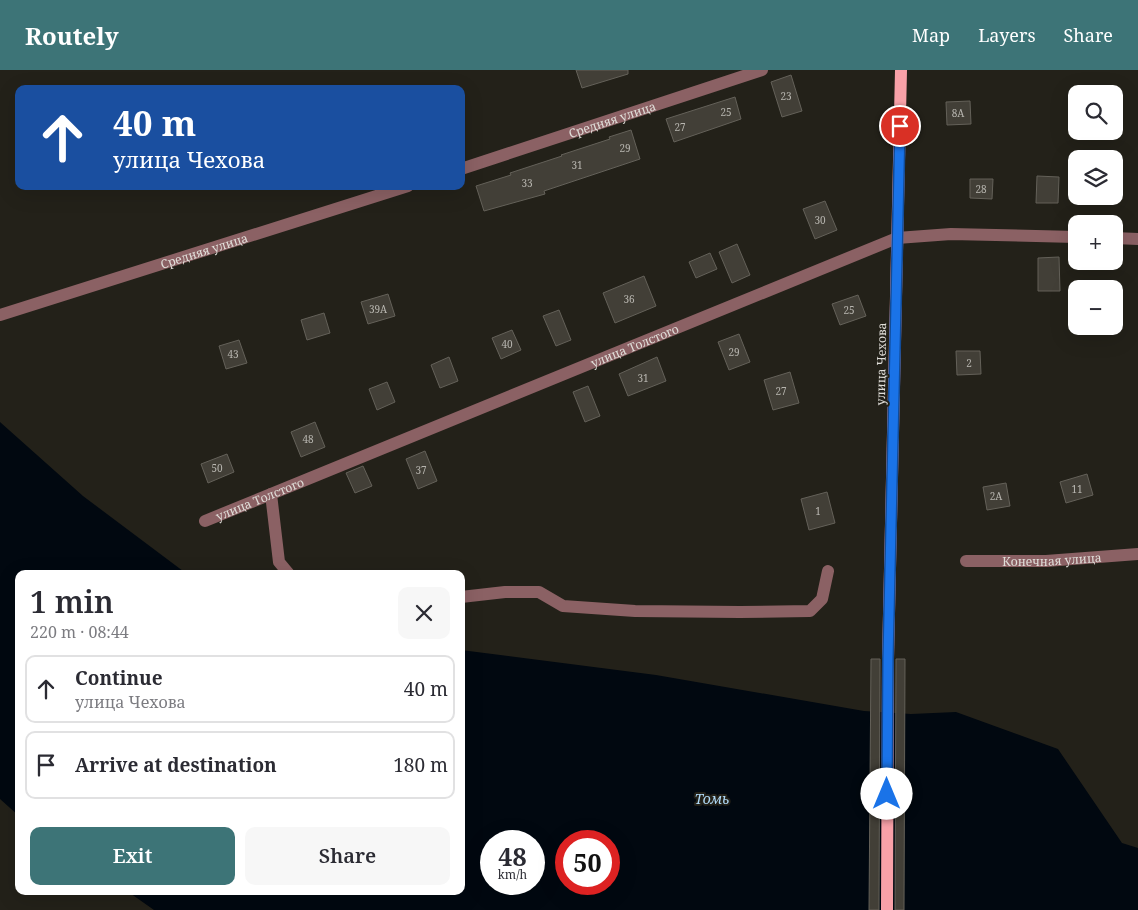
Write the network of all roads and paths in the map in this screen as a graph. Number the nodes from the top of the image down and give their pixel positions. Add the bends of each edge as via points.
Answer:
1 (762, 70) edge
2 (901, 70) edge
3 (465, 168) edge
4 (395, 190) edge
5 (1068, 237) edge
6 (897, 238) junction
7 (1123, 238) edge
8 (1138, 239) edge
9 (0, 315) edge
10 (271, 494) junction
11 (205, 520) dead end
12 (1138, 554) edge
13 (966, 561) dead end
14 (286, 570) edge
15 (828, 571) dead end
16 (465, 597) edge
17 (886, 910) edge

1 - 3 street, Средняя улица
2 - 6 main road, улица Чехова
4 - 9 street, Средняя улица
5 - 6 street, улица Толстого via 951,234
6 - 10 street, улица Толстого
6 - 17 main road, улица Чехова
7 - 8 street
10 - 11 street, улица Толстого
10 - 14 street via 279,562
12 - 13 street, Конечная улица via 1046,561
15 - 16 street via 822,600 810,610 635,611 563,606 539,592

